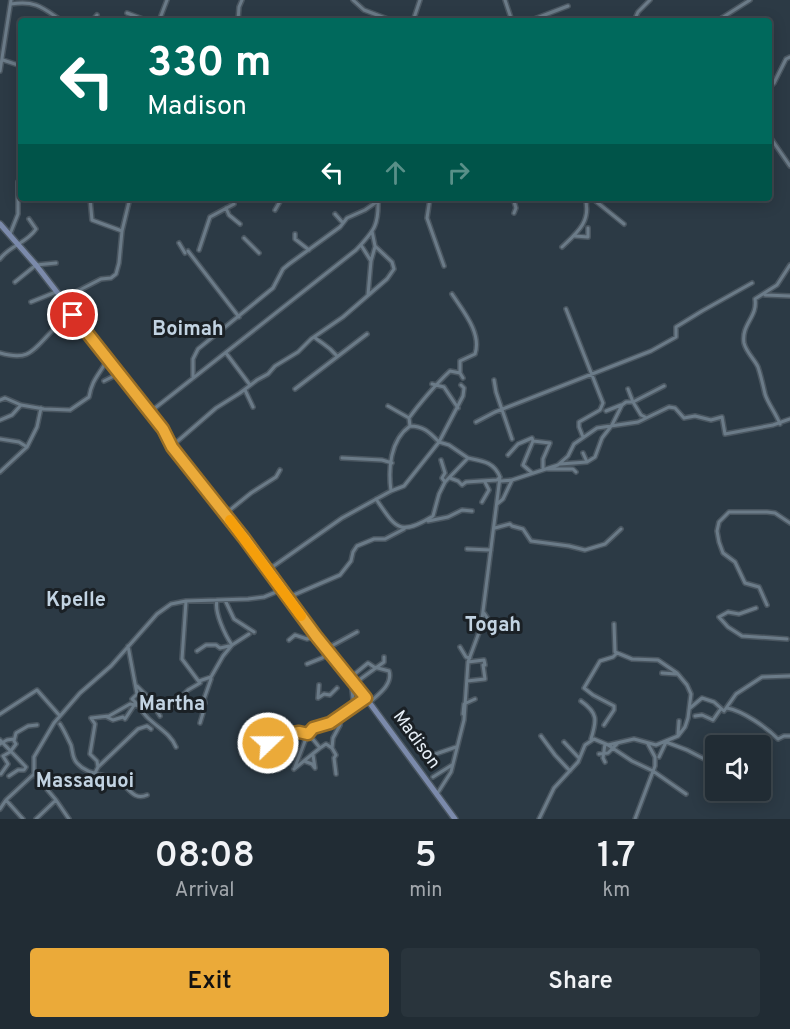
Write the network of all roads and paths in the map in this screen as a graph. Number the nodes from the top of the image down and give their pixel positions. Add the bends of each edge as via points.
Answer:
1 (167, 0) edge
2 (242, 0) edge
3 (353, 0) edge
4 (420, 0) edge
5 (505, 0) edge
6 (650, 0) edge
7 (750, 0) edge
8 (11, 2) edge
9 (568, 6) dead end
10 (127, 13) dead end
11 (97, 15) dead end
12 (58, 18) edge
13 (94, 18) edge
14 (140, 18) edge
15 (160, 18) edge
16 (238, 18) edge
17 (385, 18) edge
18 (415, 18) edge
19 (511, 18) edge
20 (537, 18) edge
21 (635, 18) edge
22 (722, 18) edge
23 (790, 57) edge
24 (3, 59) junction
25 (18, 65) edge
26 (0, 71) edge
27 (772, 84) edge
28 (772, 140) edge
29 (790, 166) edge
30 (18, 182) dead end
31 (90, 201) edge
32 (129, 201) edge
33 (280, 201) edge
34 (377, 201) edge
35 (378, 201) edge
36 (430, 201) edge
37 (514, 201) edge
38 (586, 201) edge
39 (595, 201) edge
40 (234, 204) dead end
41 (226, 208) junction
42 (275, 210) dead end
43 (514, 213) dead end
44 (335, 214) dead end
45 (29, 219) dead end
46 (343, 223) junction
47 (0, 224) edge
48 (240, 224) dead end
49 (624, 224) dead end
50 (588, 228) dead end
51 (122, 231) junction
52 (371, 233) junction
53 (10, 234) junction
54 (295, 234) dead end
55 (575, 236) junction
56 (244, 238) dead end
57 (179, 243) dead end
58 (18, 244) junction
59 (361, 245) junction
60 (375, 246) junction
61 (562, 247) dead end
62 (199, 250) dead end
63 (309, 250) junction
64 (259, 253) dead end
65 (0, 259) edge
66 (371, 261) junction
67 (56, 263) dead end
68 (790, 265) edge
69 (36, 266) junction
70 (444, 266) dead end
71 (15, 282) dead end
72 (752, 283) dead end
73 (56, 292) junction
74 (452, 294) dead end
75 (368, 295) junction
76 (764, 295) junction
77 (790, 296) edge
78 (32, 302) dead end
79 (65, 304) junction
80 (566, 309) dead end
81 (73, 315) junction
82 (238, 317) junction
83 (367, 334) dead end
84 (314, 337) junction
85 (226, 352) junction
86 (0, 353) edge
87 (337, 356) junction
88 (110, 361) junction
89 (120, 373) junction
90 (593, 373) junction
91 (460, 374) junction
92 (193, 378) junction
93 (463, 378) dead end
94 (495, 380) dead end
95 (104, 381) dead end
96 (432, 384) dead end
97 (437, 384) junction
98 (250, 385) junction
99 (461, 385) dead end
100 (664, 386) dead end
101 (295, 389) dead end
102 (628, 389) dead end
103 (245, 390) junction
104 (0, 400) edge
105 (633, 402) junction
106 (21, 405) junction
107 (622, 405) junction
108 (388, 406) dead end
109 (253, 407) dead end
110 (41, 408) junction
111 (458, 408) junction
112 (502, 410) junction
113 (606, 411) dead end
114 (150, 412) junction
115 (645, 417) junction
116 (409, 418) junction
117 (790, 419) edge
118 (0, 420) edge
119 (476, 422) dead end
120 (780, 424) junction
121 (612, 425) junction
122 (410, 426) junction
123 (583, 437) junction
124 (0, 439) edge
125 (512, 440) dead end
126 (533, 441) junction
127 (439, 442) junction
128 (27, 447) junction
129 (172, 447) junction
130 (583, 453) dead end
131 (508, 455) dead end
132 (342, 458) dead end
133 (468, 458) junction
134 (441, 460) dead end
135 (587, 462) junction
136 (392, 463) junction
137 (558, 465) junction
138 (545, 468) junction
139 (280, 470) dead end
140 (0, 472) edge
141 (531, 472) junction
142 (576, 472) dead end
143 (450, 478) junction
144 (500, 479) junction
145 (512, 480) junction
146 (445, 482) junction
147 (485, 482) junction
148 (392, 491) junction
149 (375, 499) junction
150 (482, 502) dead end
151 (497, 504) junction
152 (472, 511) dead end
153 (225, 514) junction
154 (423, 521) junction
155 (790, 523) edge
156 (495, 528) junction
157 (404, 529) junction
158 (621, 529) dead end
159 (467, 549) dead end
160 (491, 550) junction
161 (267, 571) junction
162 (281, 590) junction
163 (287, 597) junction
164 (217, 600) junction
165 (225, 600) junction
166 (186, 601) junction
167 (767, 605) dead end
168 (756, 608) dead end
169 (484, 613) junction
170 (614, 624) dead end
171 (481, 628) junction
172 (254, 632) dead end
173 (357, 632) dead end
174 (249, 634) dead end
175 (316, 636) junction
176 (787, 639) dead end
177 (290, 640) dead end
178 (232, 645) junction
179 (128, 646) junction
180 (460, 646) dead end
181 (197, 651) dead end
182 (327, 651) junction
183 (617, 653) junction
184 (384, 657) dead end
185 (469, 660) junction
186 (307, 663) dead end
187 (374, 667) junction
188 (662, 673) dead end
189 (790, 675) edge
190 (211, 677) junction
191 (351, 678) junction
192 (682, 679) junction
193 (467, 681) junction
194 (200, 682) junction
195 (356, 683) junction
196 (136, 685) junction
197 (319, 685) dead end
198 (337, 688) dead end
199 (207, 690) junction
200 (352, 690) dead end
201 (476, 699) dead end
202 (368, 700) junction
203 (581, 701) dead end
204 (465, 702) junction
205 (135, 704) junction
206 (140, 706) junction
207 (154, 708) junction
208 (354, 708) junction
209 (727, 708) junction
210 (688, 709) junction
211 (720, 710) junction
212 (0, 714) edge
213 (60, 716) junction
214 (160, 716) dead end
215 (695, 716) dead end
216 (106, 717) junction
217 (341, 717) junction
218 (679, 721) dead end
219 (200, 723) dead end
220 (281, 723) dead end
221 (60, 724) dead end
222 (36, 725) dead end
223 (604, 725) dead end
224 (151, 729) dead end
225 (285, 731) junction
226 (308, 734) junction
227 (541, 736) dead end
228 (678, 736) junction
229 (790, 736) edge
230 (333, 738) junction
231 (14, 740) junction
232 (590, 740) junction
233 (1, 742) edge
234 (564, 742) dead end
235 (666, 742) junction
236 (326, 744) junction
237 (648, 744) junction
238 (608, 746) junction
239 (176, 747) dead end
240 (456, 747) junction
241 (320, 748) junction
242 (332, 748) junction
243 (10, 752) junction
244 (265, 753) dead end
245 (313, 754) junction
246 (599, 754) dead end
247 (605, 754) junction
248 (660, 757) dead end
249 (427, 758) dead end
250 (579, 758) junction
251 (705, 759) edge
252 (304, 761) junction
253 (605, 762) dead end
254 (452, 765) junction
255 (98, 767) junction
256 (570, 771) junction
257 (653, 771) junction
258 (95, 773) junction
259 (2, 774) dead end
260 (34, 774) junction
261 (336, 774) dead end
262 (9, 776) dead end
263 (433, 777) dead end
264 (437, 794) junction
265 (686, 794) dead end
266 (147, 795) dead end
267 (6, 800) junction
268 (56, 800) junction
269 (0, 809) edge
270 (22, 819) edge
271 (36, 819) edge
272 (69, 819) edge
273 (455, 819) edge
274 (539, 819) edge
275 (635, 819) edge

1 - 15 street
2 - 16 street
3 - 17 street via 364,10
4 - 18 street
5 - 19 street
6 - 21 street
7 - 22 street
8 - 12 street via 34,2
8 - 24 street
9 - 20 street
10 - 14 street
11 - 13 street
23 - 27 street
24 - 25 street
24 - 26 street
28 - 29 street
30 - 53 street via 18,214
31 - 51 street via 92,220
32 - 51 street
33 - 42 street
34 - 46 street
35 - 52 street via 377,222
36 - 70 street via 427,218
37 - 43 street
38 - 55 street via 586,219
39 - 49 street
40 - 41 street
41 - 48 street
41 - 62 street via 210,217
44 - 46 street
45 - 58 street via 36,229
46 - 63 street
47 - 53 street, Madison
50 - 55 street via 588,237
51 - 79 street via 116,274 74,293
52 - 59 street
52 - 60 street
53 - 58 street, Madison
54 - 63 street
55 - 61 street
56 - 64 street
57 - 82 street
58 - 65 street
58 - 69 street, Madison
59 - 66 street
59 - 85 street
60 - 66 street
60 - 75 street via 394,269
63 - 82 street via 289,264 273,288
66 - 75 street
67 - 69 street
68 - 76 street via 777,285
69 - 71 street
69 - 73 street, Madison
72 - 90 street via 676,327 676,337
73 - 78 street
73 - 79 street, Madison
74 - 91 street via 478,346 475,354 460,361
75 - 84 street
76 - 77 street
76 - 120 street via 755,299 756,308 748,322 744,344 758,366 765,396
79 - 81 street, Madison
80 - 90 street
81 - 86 street via 33,351 12,356
81 - 88 street, Madison
82 - 92 street via 198,349 193,359
83 - 87 street
84 - 87 street
84 - 98 street
85 - 92 street
85 - 98 street
87 - 101 street
88 - 89 street, Madison
88 - 110 street via 93,380 89,397 70,410
89 - 95 street
89 - 114 street, Madison
90 - 112 street
90 - 123 street via 604,405 579,422
91 - 93 street
91 - 97 street via 450,371
92 - 114 street
94 - 112 street
96 - 97 street
97 - 111 street via 444,387
97 - 116 street
98 - 103 street
99 - 111 street via 463,396
100 - 105 street
102 - 105 street
103 - 109 street
103 - 129 street via 216,408
104 - 106 street via 5,398
105 - 107 street
105 - 115 street
106 - 110 street
106 - 118 street
107 - 113 street
107 - 121 street
108 - 116 street
110 - 128 street
111 - 127 street
112 - 119 street
112 - 125 street
114 - 129 street, Madison
115 - 120 street via 671,407 684,418 722,417 723,432 728,435
115 - 121 street via 638,422
116 - 122 street
117 - 120 street
121 - 123 street
121 - 135 street via 595,457
122 - 127 street via 424,428
122 - 136 street via 398,438
123 - 137 street
124 - 128 street
126 - 131 street via 532,438 518,444
126 - 138 street via 550,443 543,459
126 - 141 street via 523,465
127 - 133 street
127 - 148 street via 404,486
128 - 140 street
129 - 153 street, Madison
130 - 135 street
132 - 136 street
133 - 143 street
133 - 144 street via 491,464
134 - 146 street
135 - 137 street
136 - 148 street
137 - 138 street
138 - 141 street
138 - 142 street
139 - 153 street
141 - 145 street
143 - 146 street
143 - 147 street via 462,485
144 - 145 street
144 - 147 street
144 - 151 street
145 - 151 street
146 - 154 street via 433,516
147 - 150 street via 489,490
148 - 149 street
149 - 157 street via 387,518
149 - 161 street
151 - 156 street
152 - 154 street
153 - 161 street, Madison
154 - 157 street
155 - 167 street via 767,512 729,512 719,522 717,531 723,553 735,562 745,583 759,587
156 - 158 street via 510,524 523,529 531,541 585,550 605,544
156 - 160 street
157 - 163 street via 357,546 340,575
159 - 160 street
160 - 169 street
161 - 162 street, Madison
162 - 163 street, Madison
162 - 165 street via 264,597
163 - 175 street, Madison
164 - 165 street
164 - 166 street
164 - 178 street via 218,613
165 - 172 street via 234,619
166 - 179 street via 171,604
166 - 194 street via 182,659
168 - 176 street via 739,614 728,612 719,618 742,636
169 - 171 street
169 - 171 street via 490,622 496,622 495,628
170 - 183 street
171 - 185 street
173 - 182 street
174 - 178 street
175 - 177 street via 307,639 295,635
175 - 182 street, Madison
178 - 181 street via 220,648 211,644
178 - 190 street
179 - 196 street
179 - 213 street
180 - 185 street
182 - 186 street via 322,658
182 - 191 street, Madison
183 - 192 street via 632,659 658,660
183 - 223 street via 600,661 584,688 614,706
184 - 187 street via 384,662
185 - 193 street
185 - 193 street via 484,660 485,679
187 - 191 street via 367,663
187 - 195 street
187 - 202 street via 387,670 391,677 384,689
188 - 192 street
189 - 209 street via 762,677 736,694
190 - 194 street
190 - 199 street
191 - 195 street, Madison
192 - 210 street via 691,694
193 - 204 street
194 - 199 street
194 - 207 street via 170,708
195 - 202 street, Madison
196 - 205 street via 137,694 132,699
196 - 207 street
197 - 198 street via 318,698
199 - 219 street
200 - 208 street
201 - 204 street
202 - 208 street
202 - 264 street, Madison
203 - 232 street via 596,717
204 - 240 street
205 - 206 street
205 - 216 street
205 - 216 street via 125,719
206 - 207 street
206 - 239 street via 174,740
207 - 214 street
208 - 217 street
209 - 211 street
209 - 229 street via 750,718 778,739
210 - 211 street via 702,698 714,702
210 - 228 street via 685,727
211 - 215 street via 713,720
212 - 213 street via 37,690
213 - 260 street via 34,757
216 - 255 street via 91,718 95,724 90,754
217 - 226 street via 313,728
217 - 230 street
218 - 228 street
220 - 225 street
221 - 258 street via 74,760 86,771
222 - 231 street via 19,731
224 - 255 street via 138,729
225 - 226 street
225 - 244 street via 270,739
226 - 241 street
226 - 252 street via 294,769
227 - 256 street
228 - 235 street
230 - 236 street
230 - 242 street
231 - 233 street
231 - 243 street via 16,744
232 - 238 street
232 - 250 street
233 - 243 street
234 - 250 street
235 - 237 street
235 - 248 street
235 - 251 street
236 - 241 street
236 - 242 street
237 - 238 street via 634,739
237 - 257 street via 655,757
238 - 247 street
238 - 247 street
238 - 257 street
240 - 249 street
240 - 254 street
241 - 245 street
242 - 261 street
243 - 259 street via 3,756 8,764
243 - 262 street via 26,766
245 - 252 street
245 - 252 street via 315,768
246 - 247 street
247 - 253 street
250 - 256 street
254 - 263 street
254 - 264 street
255 - 258 street
256 - 274 street via 554,788
257 - 265 street
257 - 275 street
258 - 266 street via 120,782 131,794
260 - 267 street
260 - 268 street
264 - 273 street, Madison
267 - 269 street
267 - 270 street
268 - 271 street
268 - 272 street

